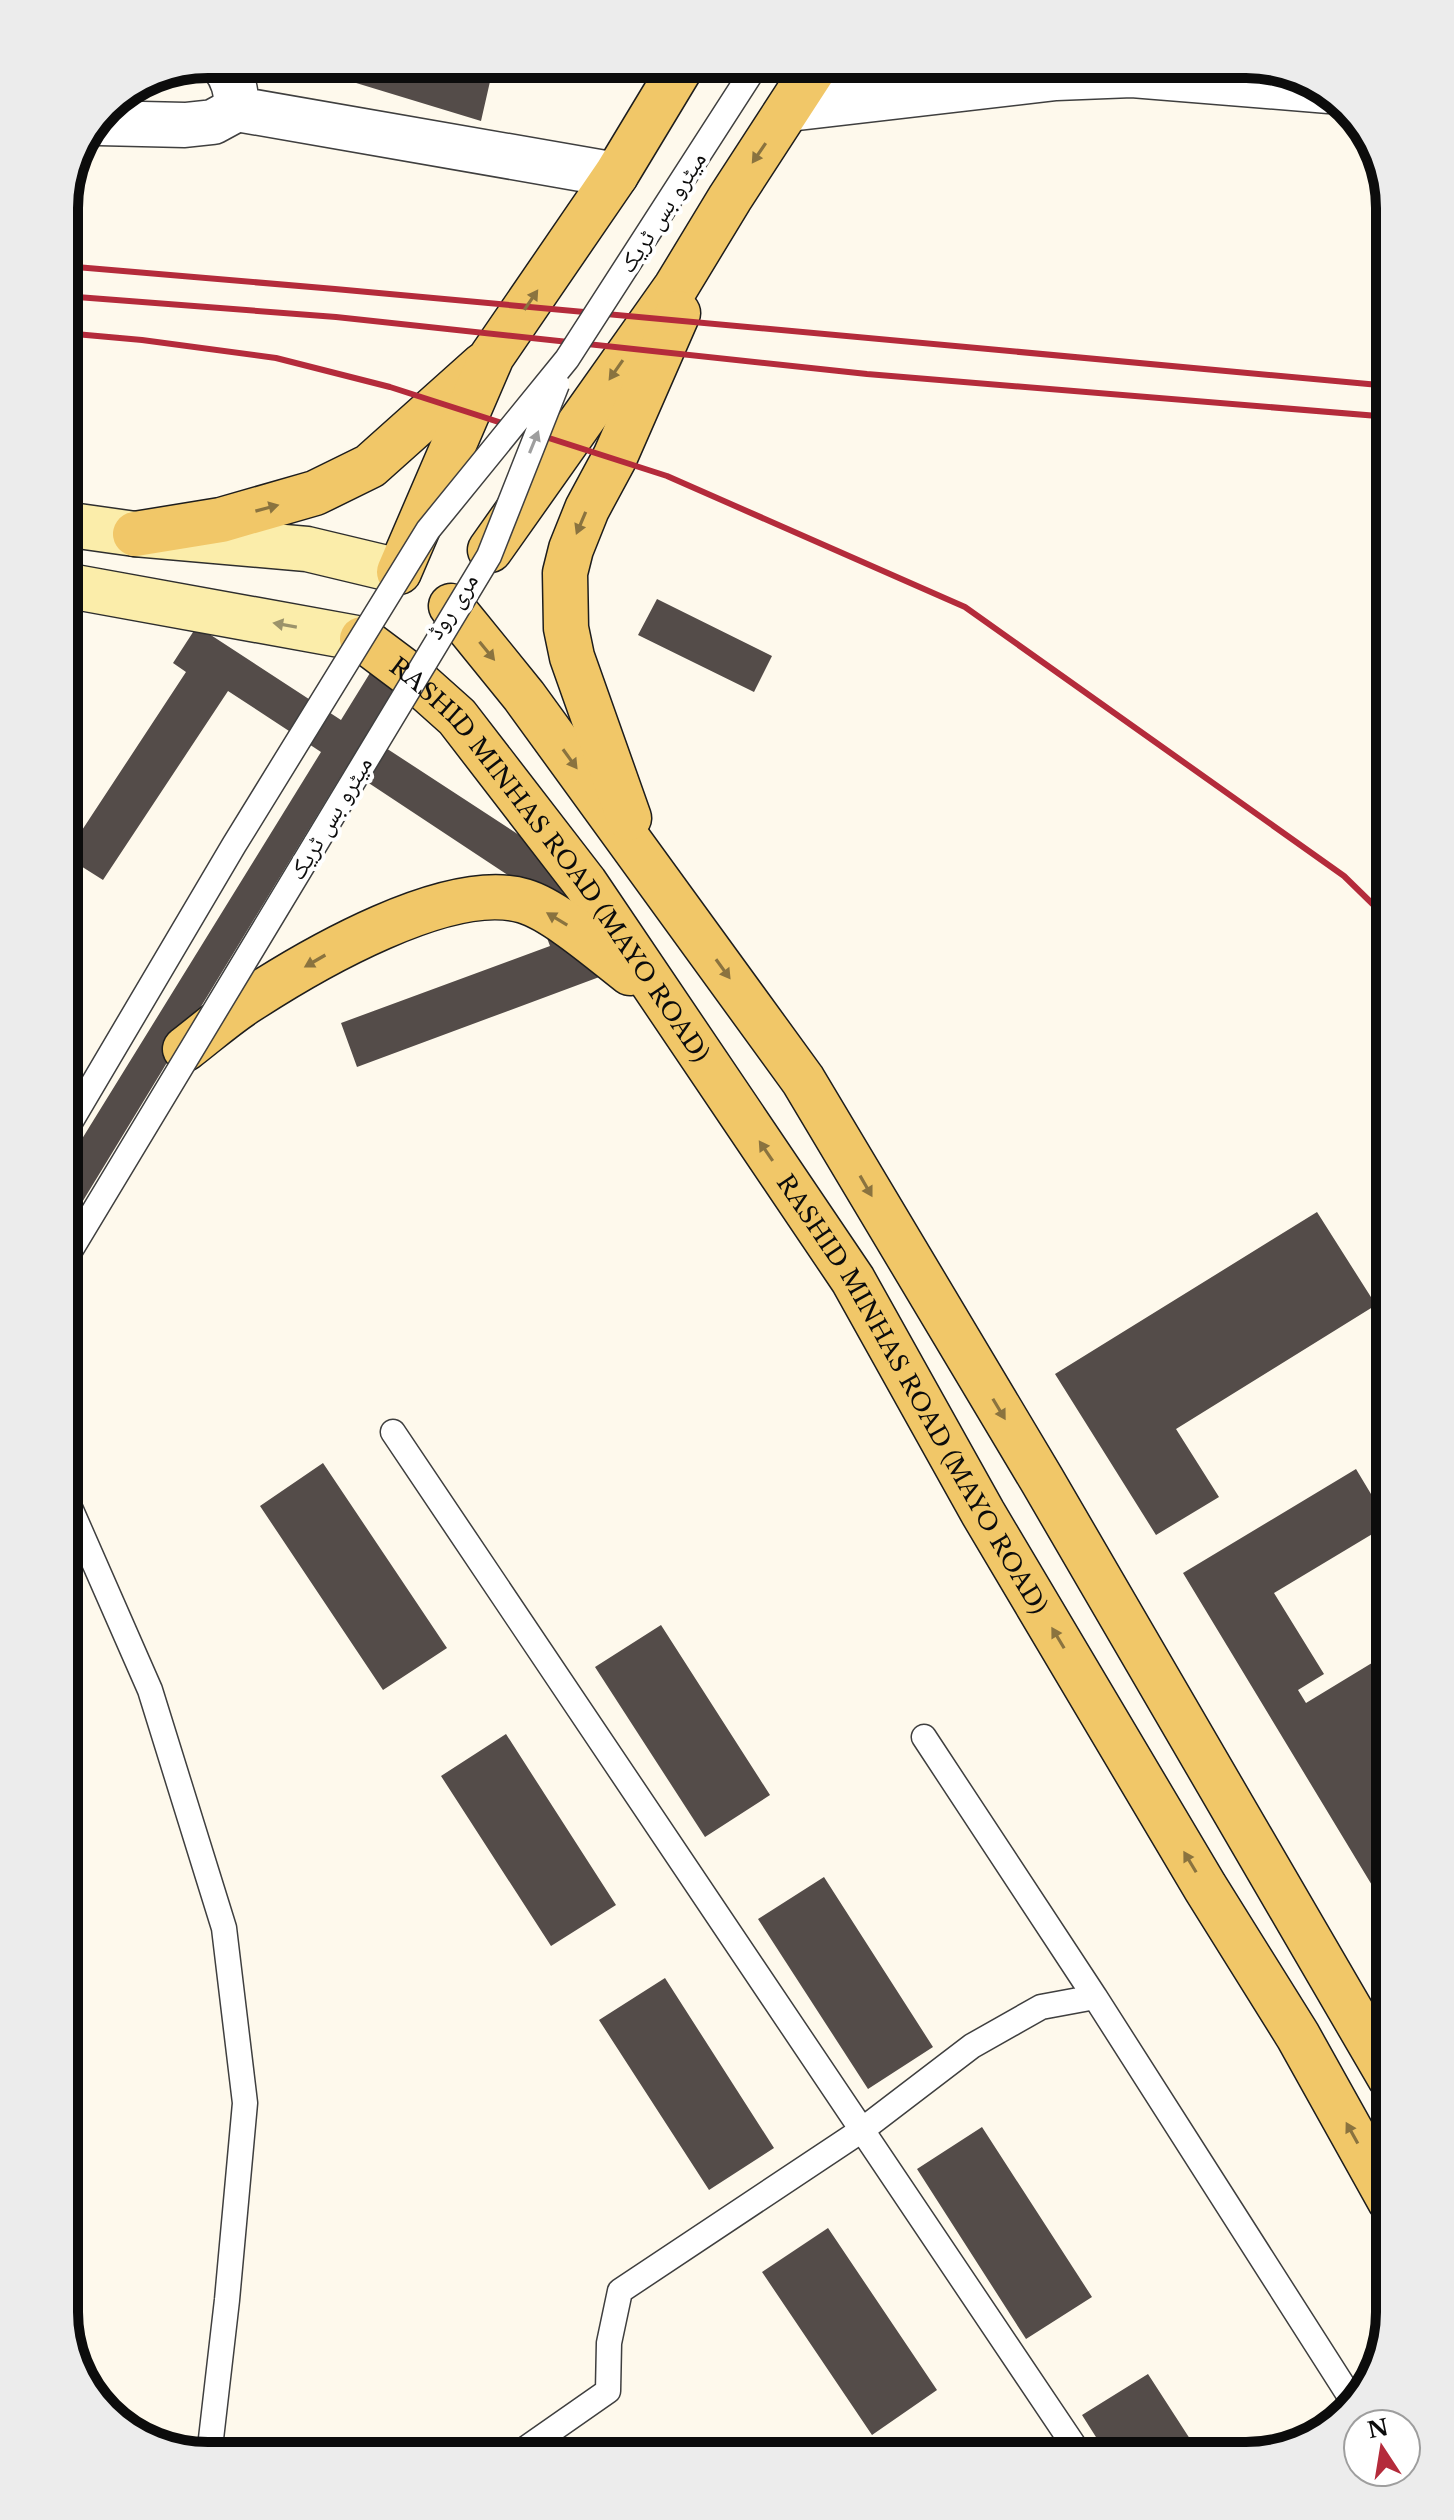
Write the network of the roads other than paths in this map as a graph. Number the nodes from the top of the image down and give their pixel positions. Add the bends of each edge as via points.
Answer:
1 (231, 78) edge
2 (675, 78) edge
3 (748, 78) edge
4 (808, 78) edge
5 (1009, 78) edge
6 (1169, 78) edge
7 (1297, 88) edge
8 (237, 109) junction
9 (789, 109) junction
10 (110, 123) edge
11 (616, 175) junction
12 (730, 198) junction
13 (492, 356) junction
14 (567, 359) junction
15 (78, 526) edge
16 (135, 534) junction
17 (399, 571) junction
18 (78, 588) edge
19 (451, 606) junction
20 (362, 639) junction
21 (410, 675) junction
22 (644, 861) junction
23 (664, 1000) junction
24 (185, 1049) junction
25 (78, 1109) edge
26 (78, 1116) edge
27 (78, 1225) edge
28 (78, 1238) edge
29 (393, 1432) dead end
30 (78, 1526) edge
31 (924, 1737) dead end
32 (1272, 1874) junction
33 (1216, 1905) junction
34 (1095, 1997) junction
35 (1376, 2054) edge
36 (862, 2130) junction
37 (1376, 2176) edge
38 (1348, 2393) edge
39 (211, 2442) edge
40 (535, 2442) edge
41 (1072, 2442) edge

1 - 8 street
2 - 11 main road
3 - 14 lane, میٹرو بس ٹریک, bridge
4 - 9 main road, مری روڈ
5 - 9 street
6 - 7 street
8 - 10 street via 213,122
8 - 11 street
9 -> 12 main road, مری روڈ
13 -> 11 main road
12 -> 19 main road, مری روڈ via 676,287
12 -> 22 main road via 587,509 565,573 572,657
16 -> 13 main road via 221,520 315,493 370,466
13 - 17 main road
14 - 25 lane, میٹرو بس ٹریک, bridge via 428,530
28 -> 14 lane, میٹرو بس ٹریک, bridge via 489,556
15 - 16 main road
16 - 17 main road via 307,549
17 - 20 main road
20 -> 18 main road
19 - 21 main road, مری روڈ
19 -> 22 main road
20 - 21 main road, RASHID MINHAS ROAD (MAYO ROAD)
20 - 26 main road
21 - 23 main road, RASHID MINHAS ROAD (MAYO ROAD) via 457,717 585,883
21 - 24 main road, مری روڈ
22 -> 32 main road via 803,1080
23 -> 24 main road via 581,934 525,901 488,897 432,907 327,954 246,1002
33 -> 23 main road, RASHID MINHAS ROAD (MAYO ROAD) via 983,1513 853,1280
24 - 27 main road, مری روڈ
29 - 36 lane
30 - 39 lane via 150,1690 224,1928 245,2103
31 - 34 lane
32 - 33 main road
32 - 35 main road
37 -> 33 main road, RASHID MINHAS ROAD (MAYO ROAD)
34 - 36 lane via 1041,2007 972,2046
34 - 38 lane
36 - 40 lane via 620,2291 609,2343 608,2391
36 - 41 lane

